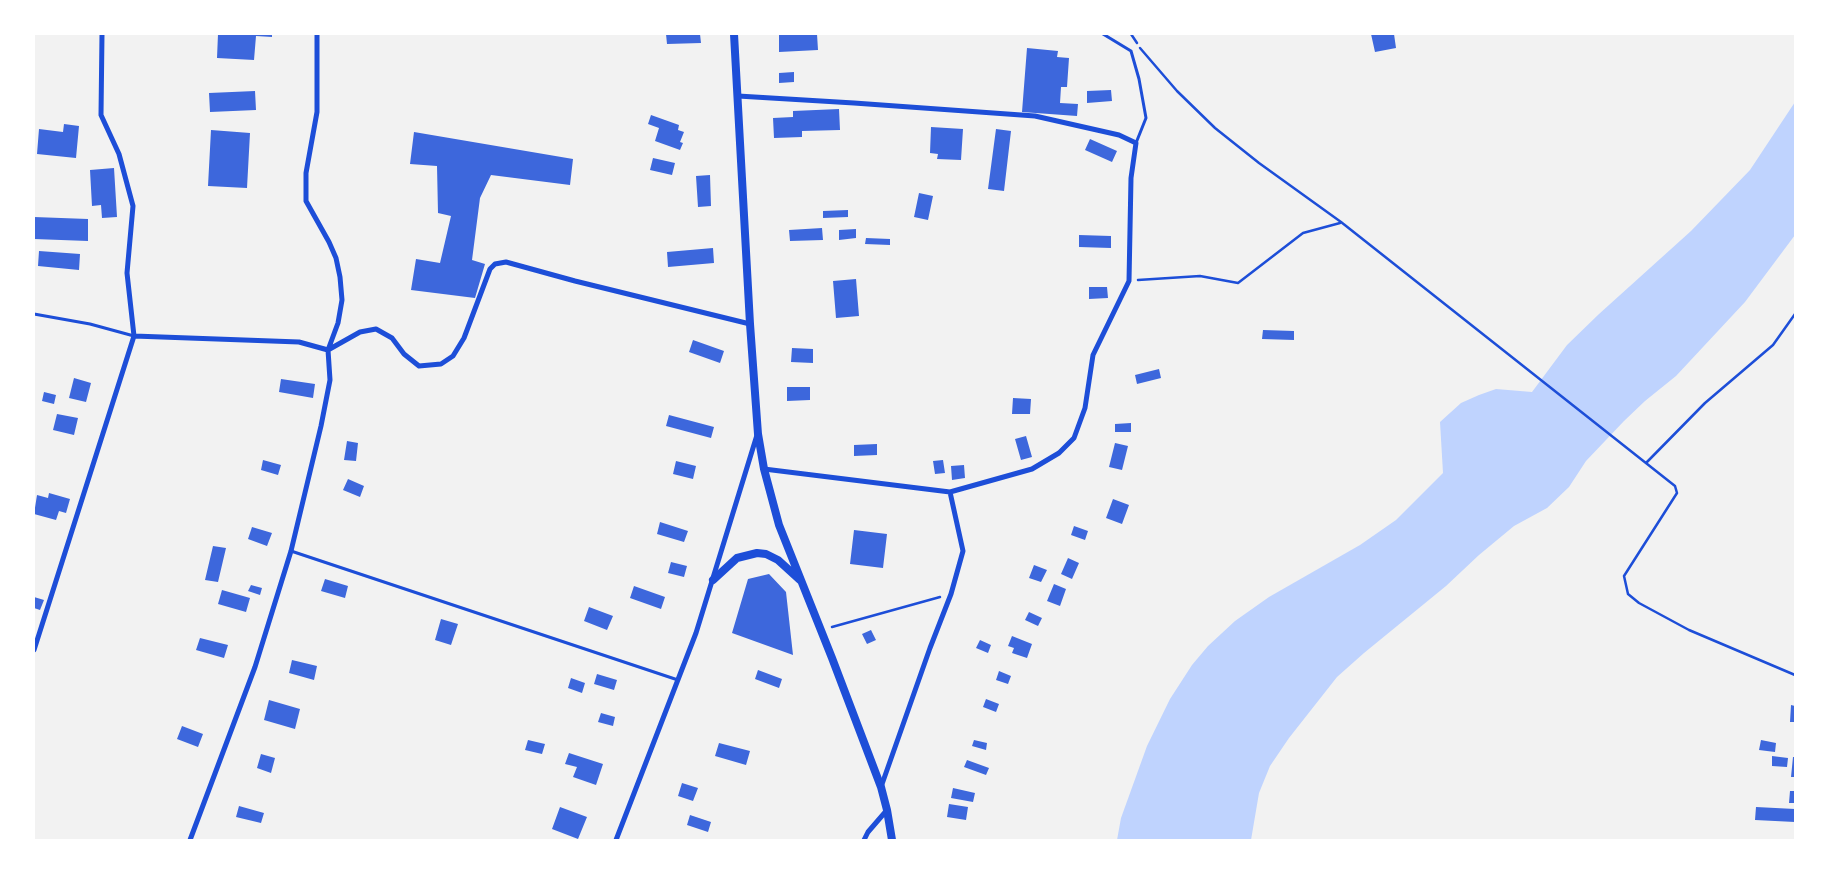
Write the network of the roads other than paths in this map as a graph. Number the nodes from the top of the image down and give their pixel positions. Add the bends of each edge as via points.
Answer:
1 (102, 34) edge
2 (317, 34) edge
3 (734, 34) edge
4 (1103, 34) edge
5 (738, 96) junction
6 (1136, 143) junction
7 (34, 314) edge
8 (750, 324) junction
9 (134, 336) junction
10 (328, 350) junction
11 (758, 434) junction
12 (764, 469) junction
13 (950, 492) junction
14 (290, 551) junction
15 (713, 580) junction
16 (803, 583) junction
17 (34, 650) edge
18 (679, 680) junction
19 (881, 787) junction
20 (888, 810) junction
21 (190, 840) edge
22 (616, 840) edge
23 (864, 840) edge
24 (892, 840) edge

1 - 9 street via 101,115 119,154 133,206 127,273
2 - 10 street via 317,112 306,173 306,201 329,242 340,276 342,300
3 - 5 street
4 - 6 lane via 1131,51 1146,118
5 - 6 street via 1035,116 1119,135
5 - 8 street
6 - 13 street via 1131,178 1129,281 1093,355 1085,408 1074,438 1059,454 1032,469
7 - 9 lane
8 - 10 street via 506,262 495,264 490,269 464,338 453,356 440,364 419,366 392,338 376,329 360,332
8 - 11 street
9 - 10 street via 299,342
9 - 17 street
10 - 14 street via 330,380 322,426
11 - 12 street
11 - 15 street
12 - 13 street
12 - 16 street via 779,525
13 - 19 street via 963,551 951,594
14 - 18 lane
14 - 21 street via 255,667
15 - 16 street via 737,558 757,553 778,560
15 - 18 street
16 - 19 street
18 - 22 street
19 - 20 street
20 - 23 street
20 - 24 street

